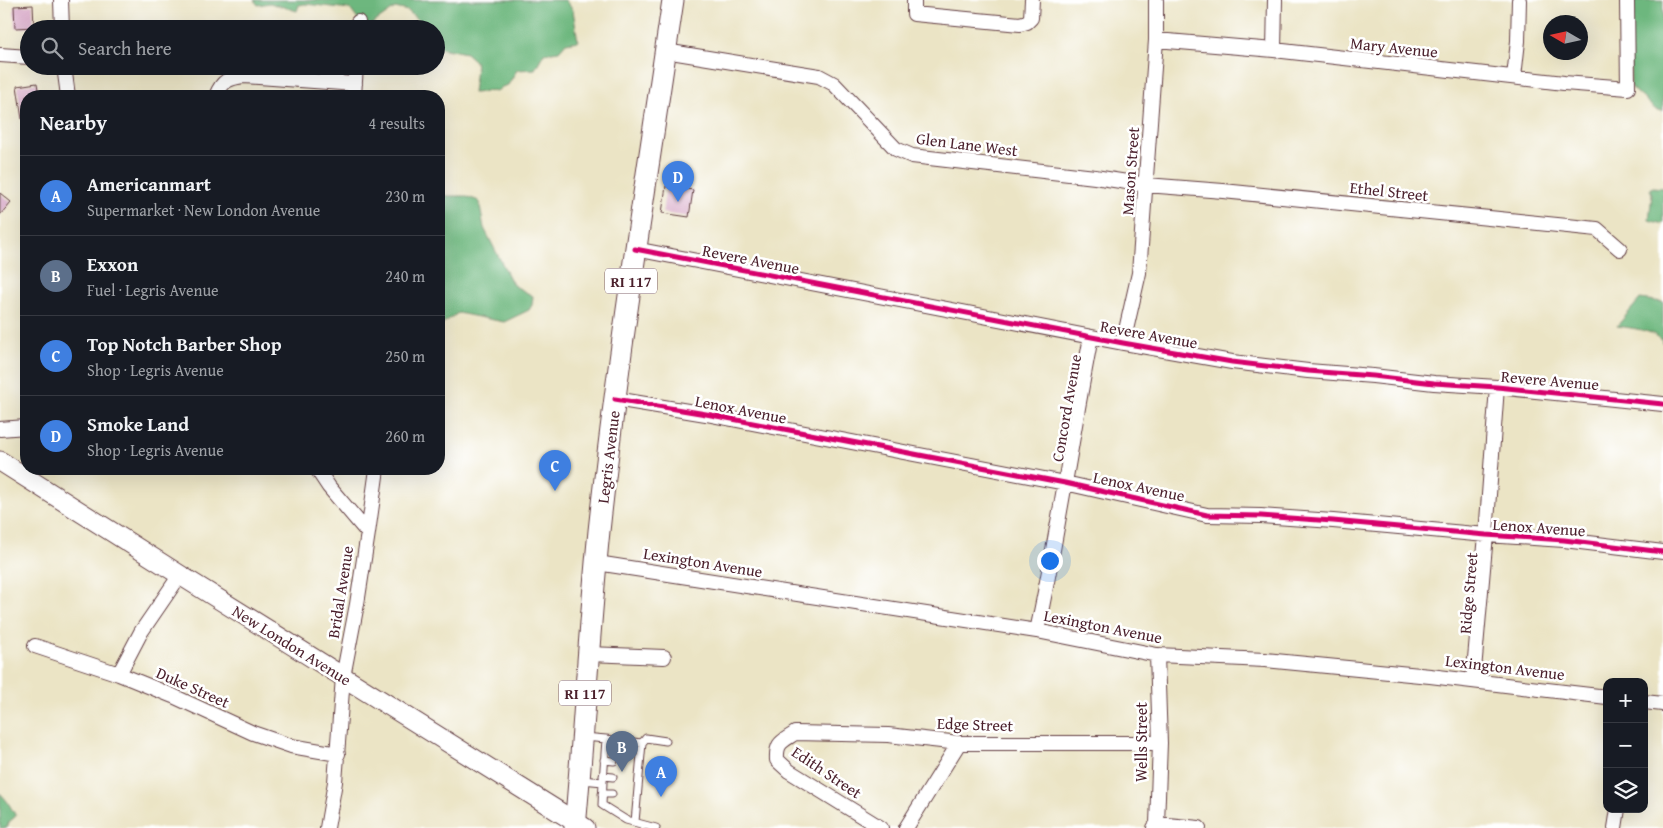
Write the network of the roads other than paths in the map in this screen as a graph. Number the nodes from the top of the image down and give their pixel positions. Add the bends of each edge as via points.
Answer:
1 (61, 0) edge
2 (673, 0) edge
3 (1032, 0) edge
4 (1156, 0) edge
5 (1275, 0) edge
6 (1519, 0) edge
7 (1627, 0) edge
8 (914, 7) edge
9 (62, 20) edge
10 (1156, 40) junction
11 (1274, 50) junction
12 (665, 51) junction
13 (0, 55) edge
14 (20, 56) edge
15 (65, 75) edge
16 (355, 75) edge
17 (1514, 77) junction
18 (67, 90) edge
19 (218, 90) edge
20 (354, 90) edge
21 (1146, 185) junction
22 (636, 249) junction
23 (1620, 250) dead end
24 (1091, 337) junction
25 (1123, 343) junction
26 (1497, 387) junction
27 (615, 399) junction
28 (1663, 404) edge
29 (20, 427) edge
30 (0, 429) edge
31 (0, 461) edge
32 (20, 474) edge
33 (22, 475) edge
34 (321, 475) edge
35 (376, 475) edge
36 (1065, 483) junction
37 (368, 533) junction
38 (1486, 536) junction
39 (1663, 552) edge
40 (597, 563) junction
41 (180, 575) junction
42 (1037, 631) junction
43 (35, 646) dead end
44 (589, 654) junction
45 (1157, 655) junction
46 (664, 657) dead end
47 (119, 674) junction
48 (344, 677) junction
49 (1473, 681) junction
50 (1603, 697) edge
51 (1648, 702) edge
52 (1663, 704) edge
53 (582, 737) junction
54 (789, 737) joint
55 (606, 739) junction
56 (666, 741) dead end
57 (642, 743) junction
58 (959, 743) junction
59 (1160, 743) junction
60 (338, 754) junction
61 (604, 760) junction
62 (614, 761) dead end
63 (613, 777) dead end
64 (603, 779) junction
65 (579, 780) junction
66 (602, 794) junction
67 (612, 794) dead end
68 (1617, 813) edge
69 (635, 822) junction
70 (579, 826) edge
71 (1155, 826) edge
72 (328, 828) edge
73 (656, 828) edge
74 (881, 828) edge
75 (906, 828) edge
76 (1199, 828) edge
77 (1615, 828) edge

1 - 9 street
2 - 12 main road, Legris Avenue / RI 117
3 - 8 street via 1031,18 1020,24
4 - 10 street, Mason Street
5 - 11 street
6 - 17 street
7 - 17 street, Mary Avenue via 1628,88
10 - 11 street, Mary Avenue
10 - 21 street, Mason Street
11 - 17 street, Mary Avenue
12 - 21 street, Glen Lane West via 819,76 834,84 896,150 912,156
12 - 22 main road, Legris Avenue / RI 117
13 - 14 street
15 - 18 street
16 - 20 street
19 - 20 street via 220,85 233,77 244,76
21 - 23 street, Ethel Street via 1597,229
21 - 25 street, Mason Street via 1139,273
22 - 24 street, Revere Avenue
22 - 27 main road, Legris Avenue / RI 117
24 - 25 street, Revere Avenue
24 - 36 street, Concord Avenue
25 - 26 street, Revere Avenue via 1308,371
26 - 28 street, Revere Avenue
26 - 38 street, Ridge Street
27 - 36 street, Lenox Avenue
27 - 40 main road, Legris Avenue / RI 117
29 - 30 street
31 - 32 main road, New London Avenue
33 - 41 main road, New London Avenue
34 - 37 street, Bridal Avenue
35 - 37 street
36 - 38 street, Lenox Avenue via 1207,515 1333,521
36 - 42 street, Concord Avenue
37 - 48 street, Bridal Avenue
38 - 39 street, Lenox Avenue via 1564,540
38 - 49 street, Ridge Street
40 - 42 street, Lexington Avenue
40 - 44 main road, Legris Avenue / RI 117
41 - 47 street via 141,632
41 - 48 main road, New London Avenue
42 - 45 street, Lexington Avenue
43 - 47 street, Duke Street
44 - 46 street
44 - 53 main road, Legris Avenue / RI 117
45 - 49 street, Lexington Avenue via 1265,660
45 - 59 street, Wells Street
47 - 60 street, Duke Street via 253,733 290,746
48 - 60 street, Bridal Avenue
48 - 70 main road, New London Avenue
49 - 50 street, Lexington Avenue
51 - 52 street
53 - 55 lane
53 - 65 main road, Legris Avenue / RI 117
54 - 58 street, Edge Street via 795,733 888,735
54 - 74 street, Edith Street via 776,751 777,760 789,771
55 - 57 lane
55 - 61 lane
56 - 57 lane via 646,738
57 - 69 lane via 636,763 633,796
58 - 59 street, Edge Street
58 - 75 street
59 - 71 street, Wells Street
60 - 72 street, Bridal Avenue
61 - 62 lane
61 - 64 lane
63 - 64 lane
64 - 65 lane
64 - 66 lane
65 - 70 main road, Legris Avenue / RI 117
66 - 67 lane
66 - 69 lane via 602,805
68 - 77 street
69 - 73 lane
71 - 76 street

